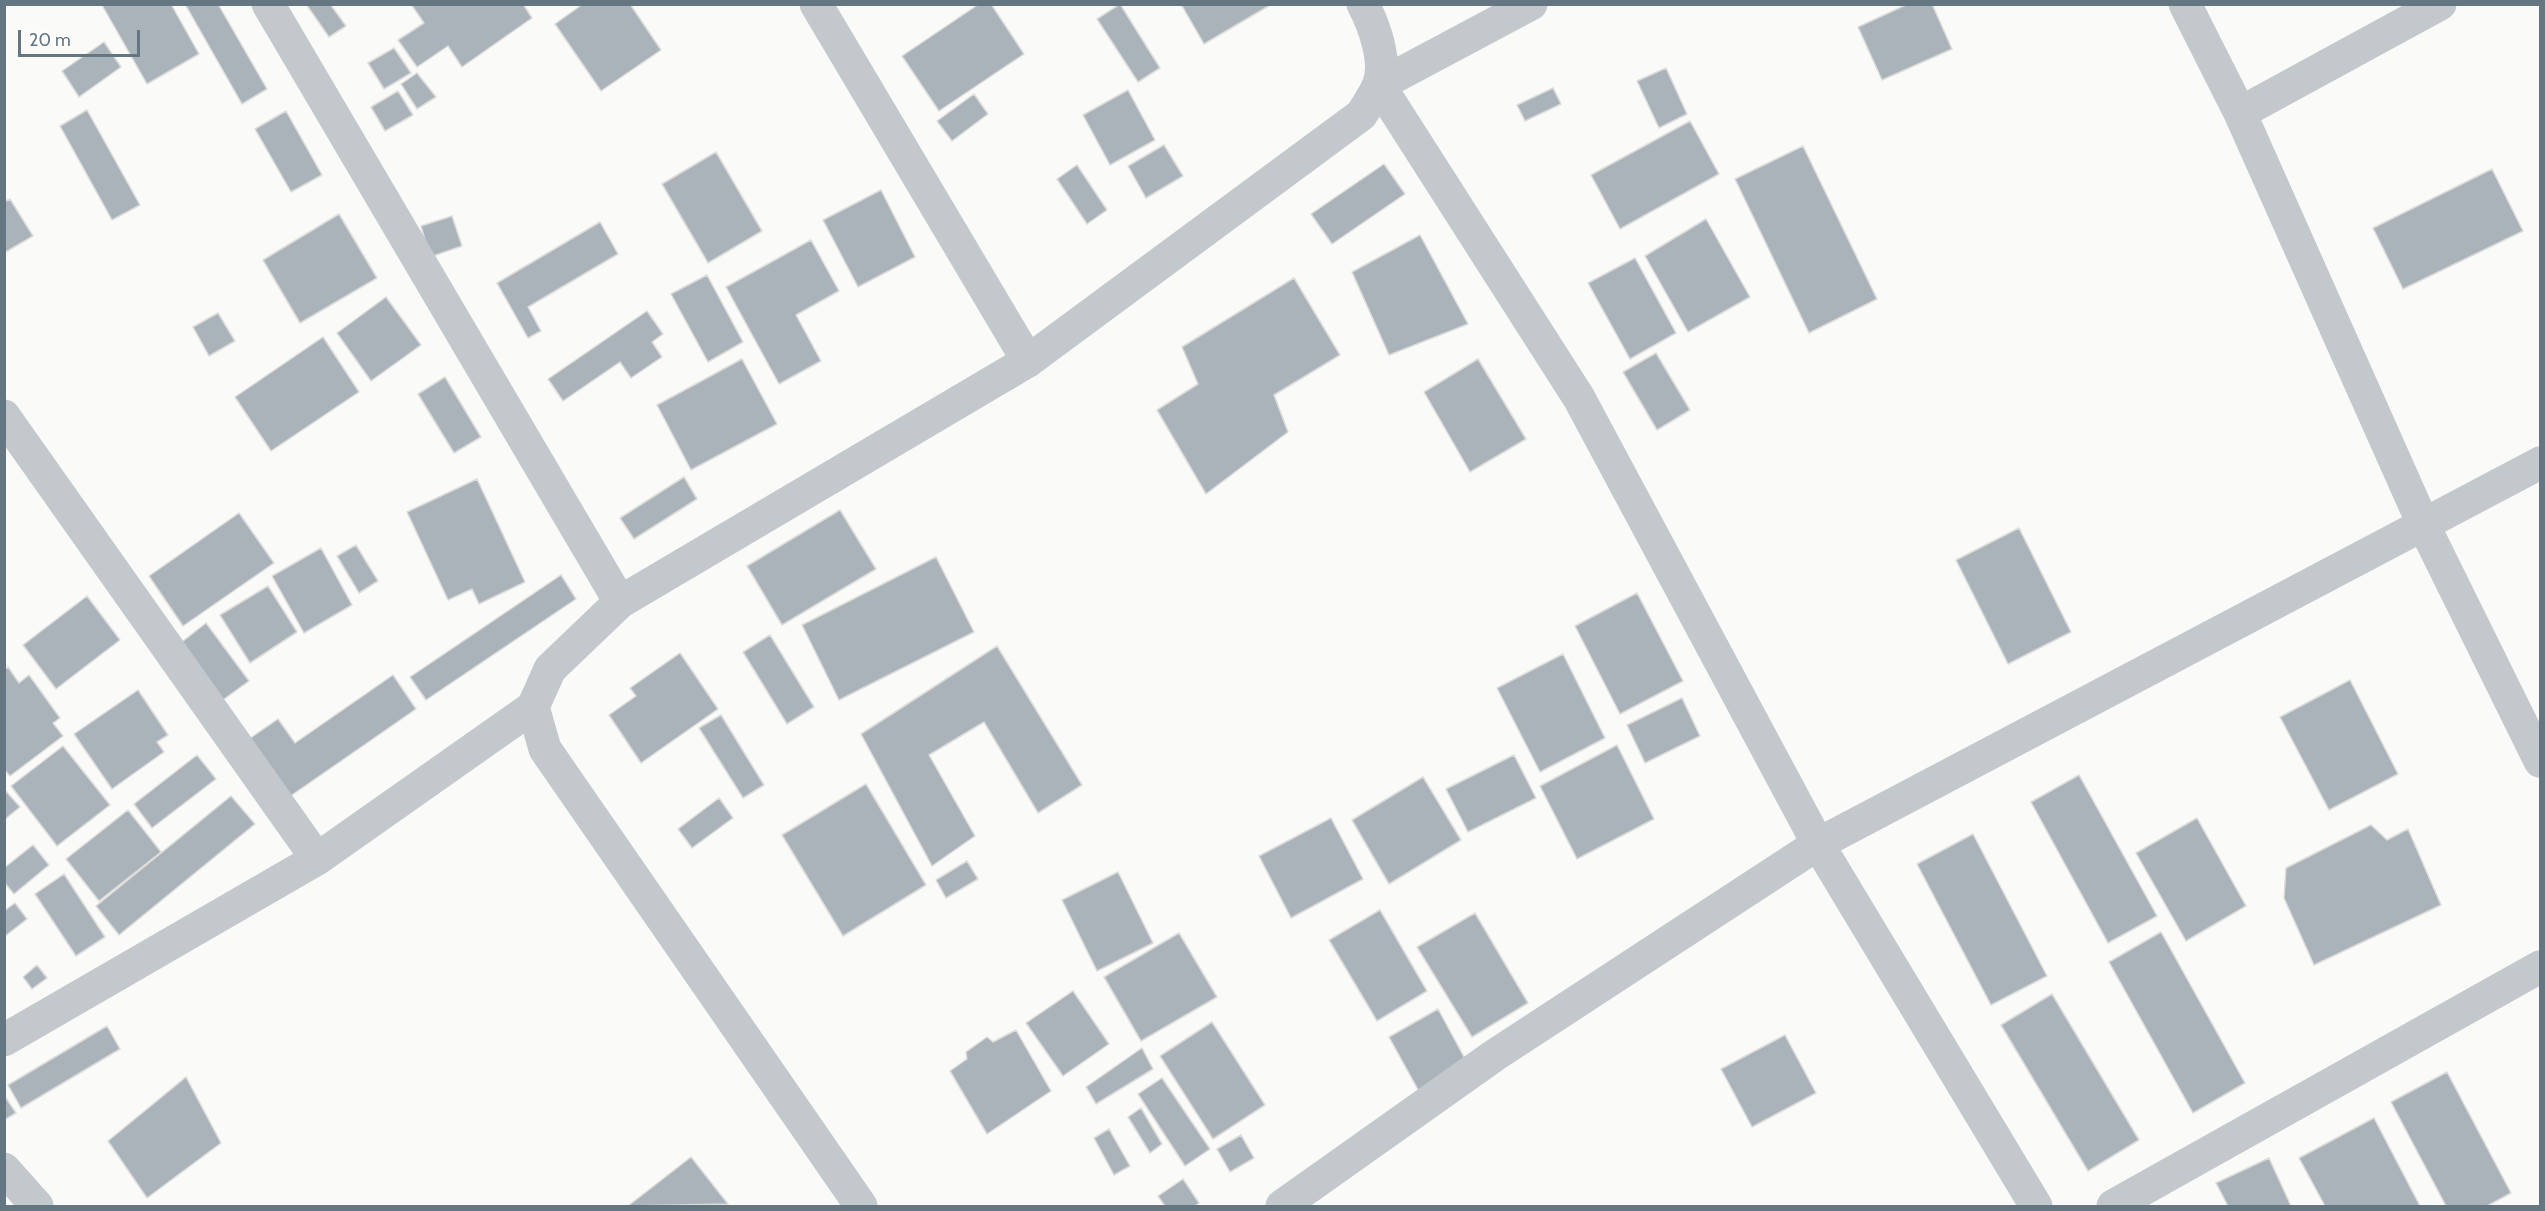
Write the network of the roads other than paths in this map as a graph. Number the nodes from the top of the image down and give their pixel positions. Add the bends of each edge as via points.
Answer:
1 (268, 4) edge
2 (816, 4) edge
3 (1363, 4) edge
4 (1531, 4) edge
5 (2185, 4) edge
6 (2440, 4) edge
7 (1379, 85) junction
8 (2240, 113) junction
9 (1028, 361) junction
10 (4, 416) edge
11 (2541, 464) edge
12 (2424, 526) junction
13 (620, 602) junction
14 (533, 707) junction
15 (2541, 761) edge
16 (1818, 844) junction
17 (317, 859) junction
18 (2541, 967) edge
19 (4, 1040) edge
20 (4, 1169) edge
21 (37, 1206) edge
22 (861, 1206) edge
23 (1282, 1206) edge
24 (2036, 1206) edge
25 (2113, 1206) edge

1 - 13 street
2 - 9 street
3 - 7 street via 1381,54
4 - 7 street
5 - 8 street
6 - 8 street
7 - 9 street via 1361,115 1337,134
7 - 16 street via 1579,398
8 - 12 street
9 - 13 street
10 - 17 street
11 - 12 street
12 - 15 street
12 - 16 street
13 - 14 street via 550,669
14 - 17 street
14 - 22 street via 545,749
16 - 23 street via 1495,1055
16 - 24 street
17 - 19 street
18 - 25 street
20 - 21 street

